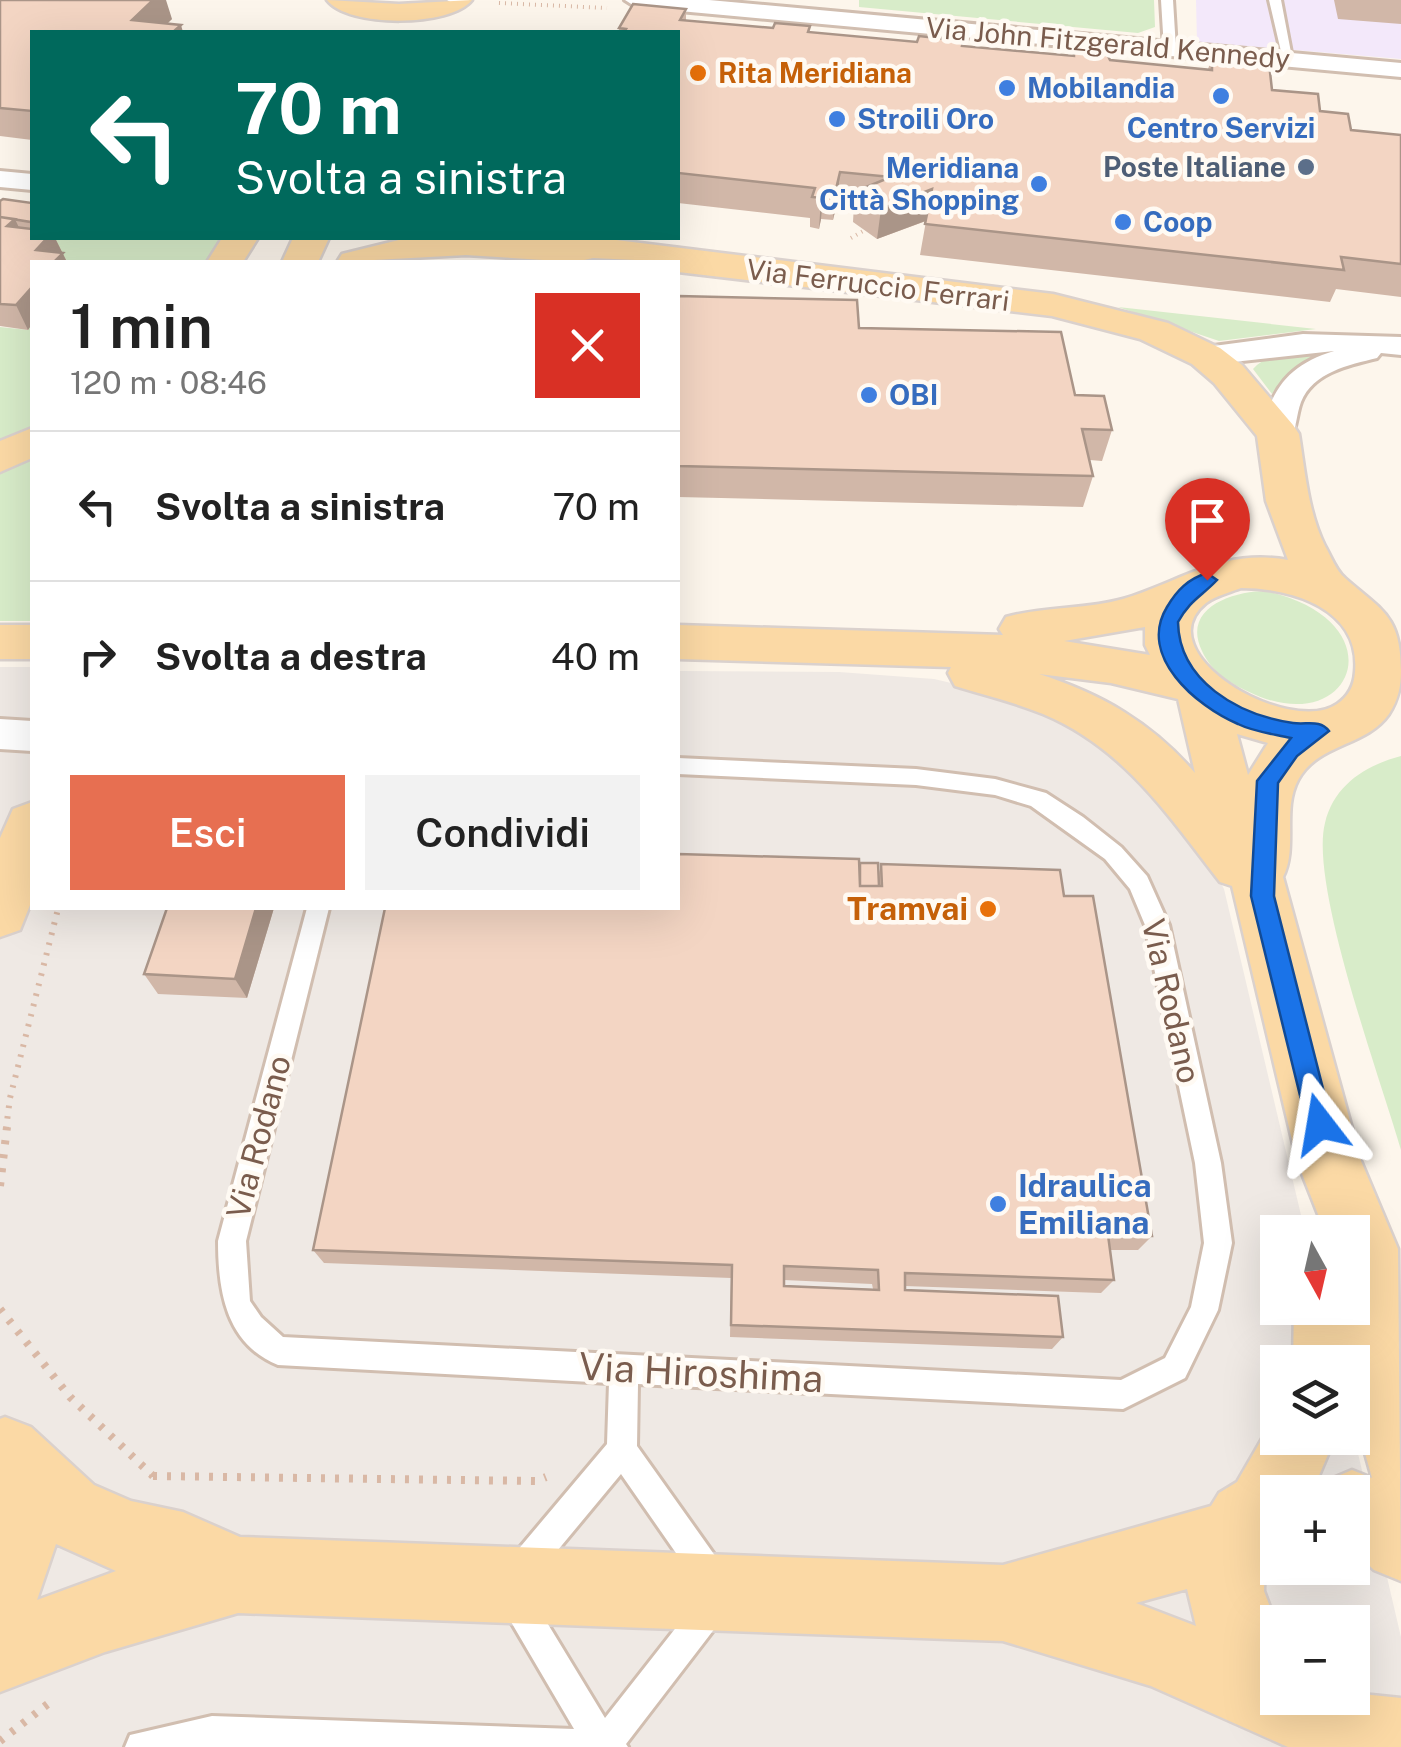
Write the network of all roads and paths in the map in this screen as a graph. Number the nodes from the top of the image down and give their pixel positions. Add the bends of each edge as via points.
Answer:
1 (636, 0) edge
2 (1167, 0) edge
3 (1276, 0) edge
4 (452, 2) edge
5 (346, 12) edge
6 (398, 30) edge
7 (1170, 49) junction
8 (1288, 60) junction
9 (1401, 70) edge
10 (0, 178) edge
11 (30, 182) edge
12 (864, 230) edge
13 (851, 238) dead end
14 (554, 240) edge
15 (647, 257) junction
16 (361, 260) edge
17 (672, 260) edge
18 (680, 261) edge
19 (1401, 348) edge
20 (1206, 356) junction
21 (1278, 434) junction
22 (30, 443) edge
23 (0, 458) edge
24 (1288, 501) junction
25 (1236, 572) junction
26 (1185, 593) junction
27 (1337, 595) junction
28 (1401, 612) edge
29 (0, 642) edge
30 (30, 642) edge
31 (680, 642) edge
32 (848, 642) junction
33 (1197, 689) junction
34 (1391, 702) edge
35 (1318, 731) junction
36 (0, 734) edge
37 (30, 736) edge
38 (680, 766) edge
39 (30, 829) edge
40 (1263, 896) junction
41 (4, 898) edge
42 (57, 910) edge
43 (317, 910) edge
44 (1329, 1161) junction
45 (0, 1186) edge
46 (1327, 1215) edge
47 (278, 1351) joint
48 (624, 1369) junction
49 (1123, 1395) joint
50 (622, 1450) junction
51 (4, 1452) edge
52 (1401, 1462) edge
53 (153, 1476) dead end
54 (1260, 1514) edge
55 (1370, 1515) edge
56 (1401, 1542) edge
57 (238, 1575) junction
58 (508, 1586) junction
59 (722, 1593) junction
60 (0, 1597) edge
61 (1002, 1603) junction
62 (0, 1654) edge
63 (1334, 1731) edge
64 (602, 1746) edge
65 (142, 1747) edge
66 (610, 1747) edge

1 - 7 street, Via John Fitzgerald Kennedy
2 - 7 lane
3 - 8 lane
4 - 5 main road
4 - 6 main road
7 - 8 street, Via John Fitzgerald Kennedy
8 - 9 street, Via John Fitzgerald Kennedy
10 - 11 street
12 - 13 path
14 - 15 main road, Via Ferruccio Ferrari
15 - 16 main road via 437,244
15 - 17 main road, Via Ferruccio Ferrari
18 - 20 main road, Via Ferruccio Ferrari via 1052,305 1130,323
19 - 20 street via 1345,338
19 - 21 street via 1326,361 1296,380 1281,404
20 - 21 main road, Via Ferruccio Ferrari via 1246,390
21 - 24 main road
22 - 23 main road
24 - 25 main road
24 - 27 main road via 1300,540
25 - 26 main road
25 - 27 main road via 1280,574
26 - 32 main road via 1125,616 1076,625
26 - 33 main road via 1168,622 1168,642
27 - 28 main road
27 - 34 main road via 1372,621 1388,643 1395,666
29 - 30 main road
31 - 32 main road
32 - 33 main road via 1074,658 1148,670
32 - 40 main road via 1018,684 1114,730 1178,788
33 - 35 main road via 1245,719
33 - 40 main road
34 - 35 main road via 1354,724
35 - 40 main road via 1290,750 1268,781
36 - 37 street
38 - 49 lane, Via Rodano via 995,787 1038,800 1074,823 1140,882 1161,943 1208,1163 1218,1244 1204,1310 1175,1368
39 - 41 main road
40 - 44 main road
42 - 45 path via 10,1098
43 - 47 lane, Via Rodano via 232,1241 230,1293 248,1328
44 - 46 main road
44 - 52 main road via 1365,1248
47 - 48 lane, Via Hiroshima
48 - 49 lane, Via Hiroshima
48 - 50 lane
50 - 53 path via 536,1481
50 - 58 lane
50 - 59 lane
51 - 57 main road via 68,1511
51 - 60 main road via 25,1503
54 - 61 main road
54 - 63 main road via 1224,1578 1227,1618 1243,1660
55 - 56 main road
57 - 58 main road
57 - 62 main road via 105,1613
58 - 59 main road
58 - 64 lane
59 - 61 main road
59 - 64 lane
61 - 63 main road via 1158,1649
64 - 65 lane via 212,1733
64 - 66 lane

